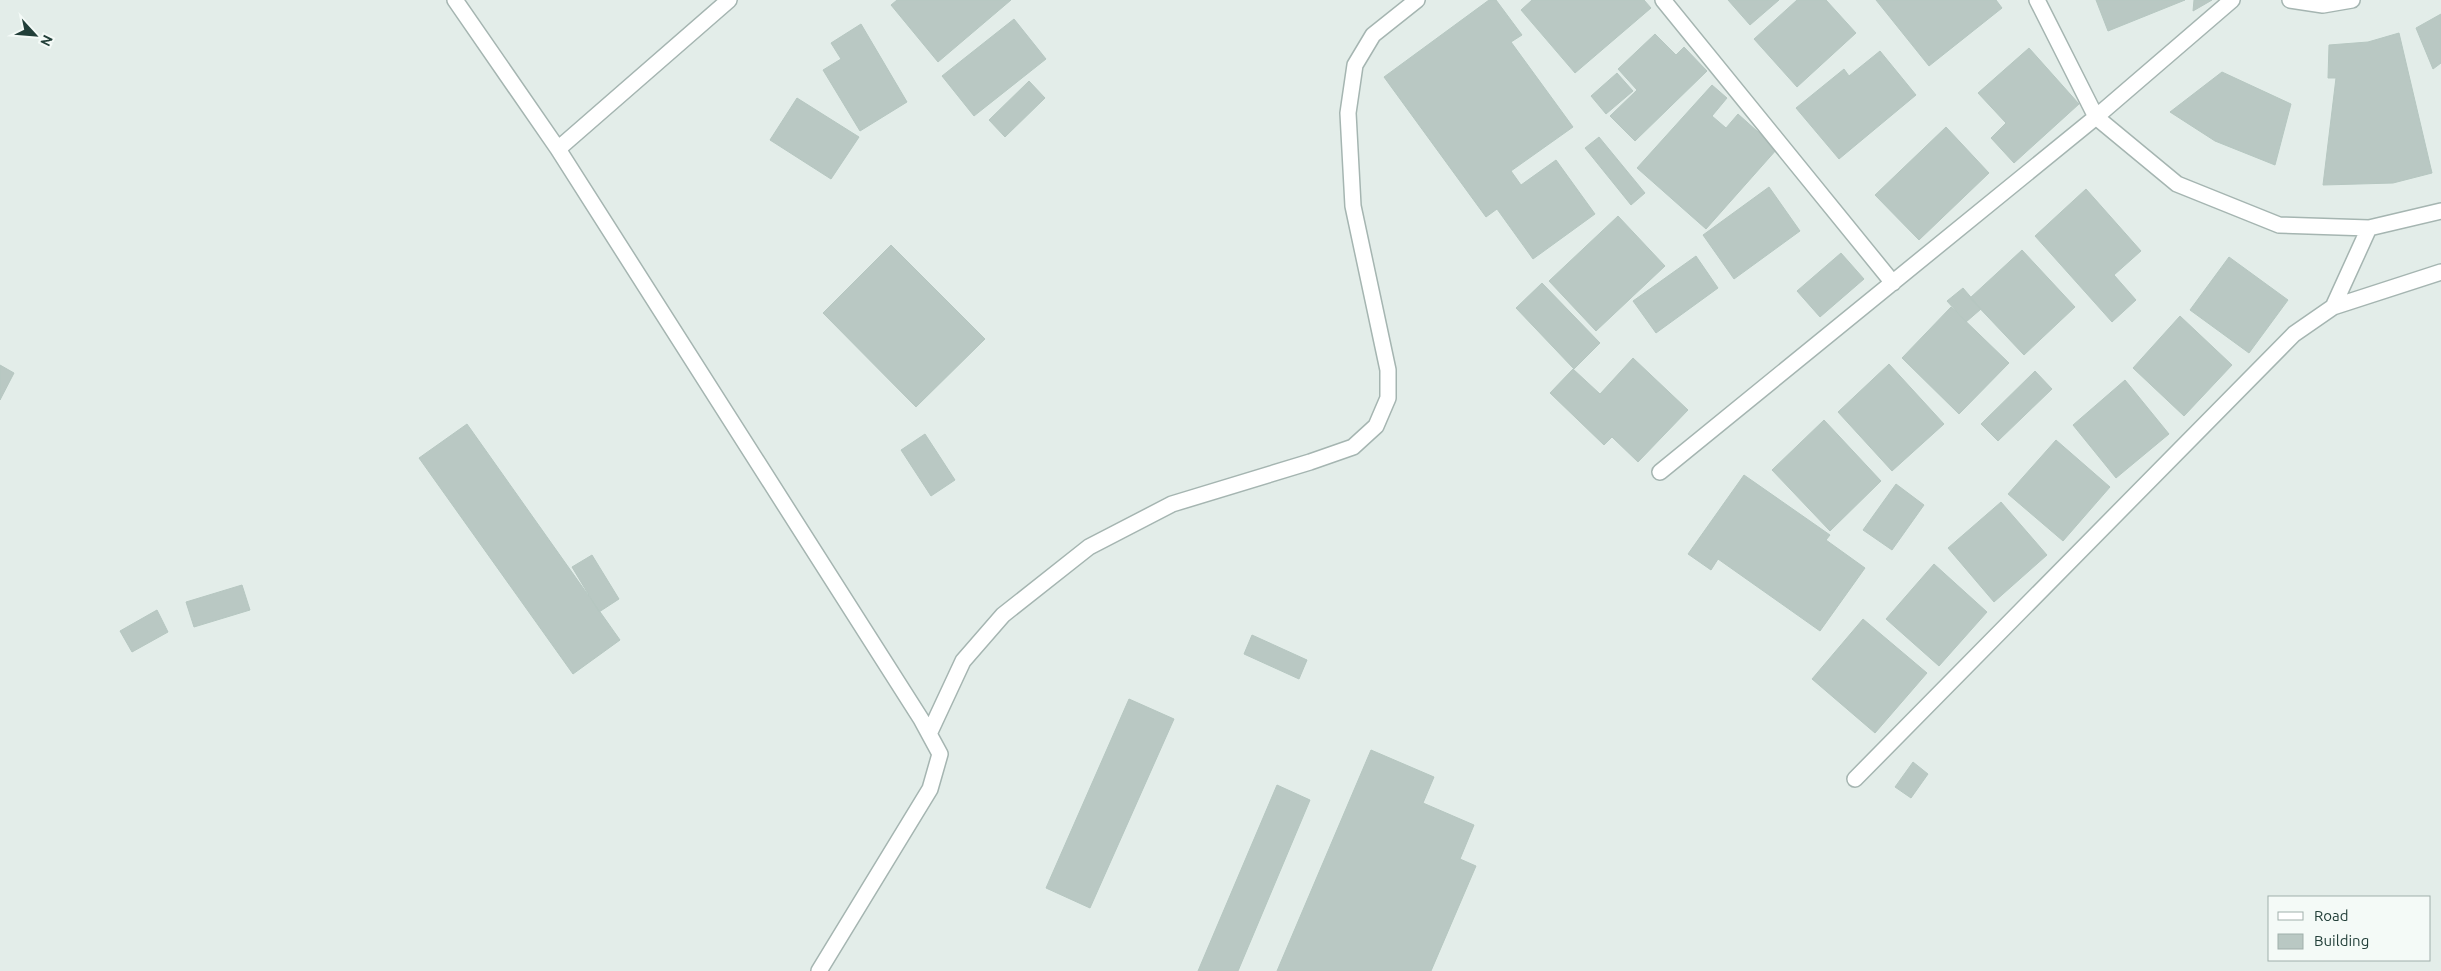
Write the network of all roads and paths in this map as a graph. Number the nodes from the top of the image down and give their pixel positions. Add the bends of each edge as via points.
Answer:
1 (455, 0) edge
2 (729, 0) edge
3 (1417, 0) edge
4 (1663, 0) edge
5 (2037, 0) edge
6 (2232, 0) edge
7 (2290, 0) edge
8 (2352, 0) edge
9 (2096, 117) junction
10 (558, 149) junction
11 (2441, 211) edge
12 (2369, 228) junction
13 (2441, 272) edge
14 (1893, 283) junction
15 (2333, 307) junction
16 (1660, 472) dead end
17 (929, 734) junction
18 (1855, 779) dead end
19 (819, 971) edge

1 - 10 street
2 - 10 street
3 - 17 street via 1373,35 1355,66 1348,113 1353,206 1388,370 1388,398 1376,426 1353,446 1172,504 1089,547 1003,615 963,661
4 - 14 street
5 - 9 street
6 - 9 street
7 - 8 street via 2323,5
9 - 12 street via 2177,184 2279,225
9 - 14 street
10 - 17 street
11 - 12 street
12 - 15 street
13 - 15 street
14 - 16 street
15 - 18 street via 2294,334
17 - 19 street via 940,754 930,789

